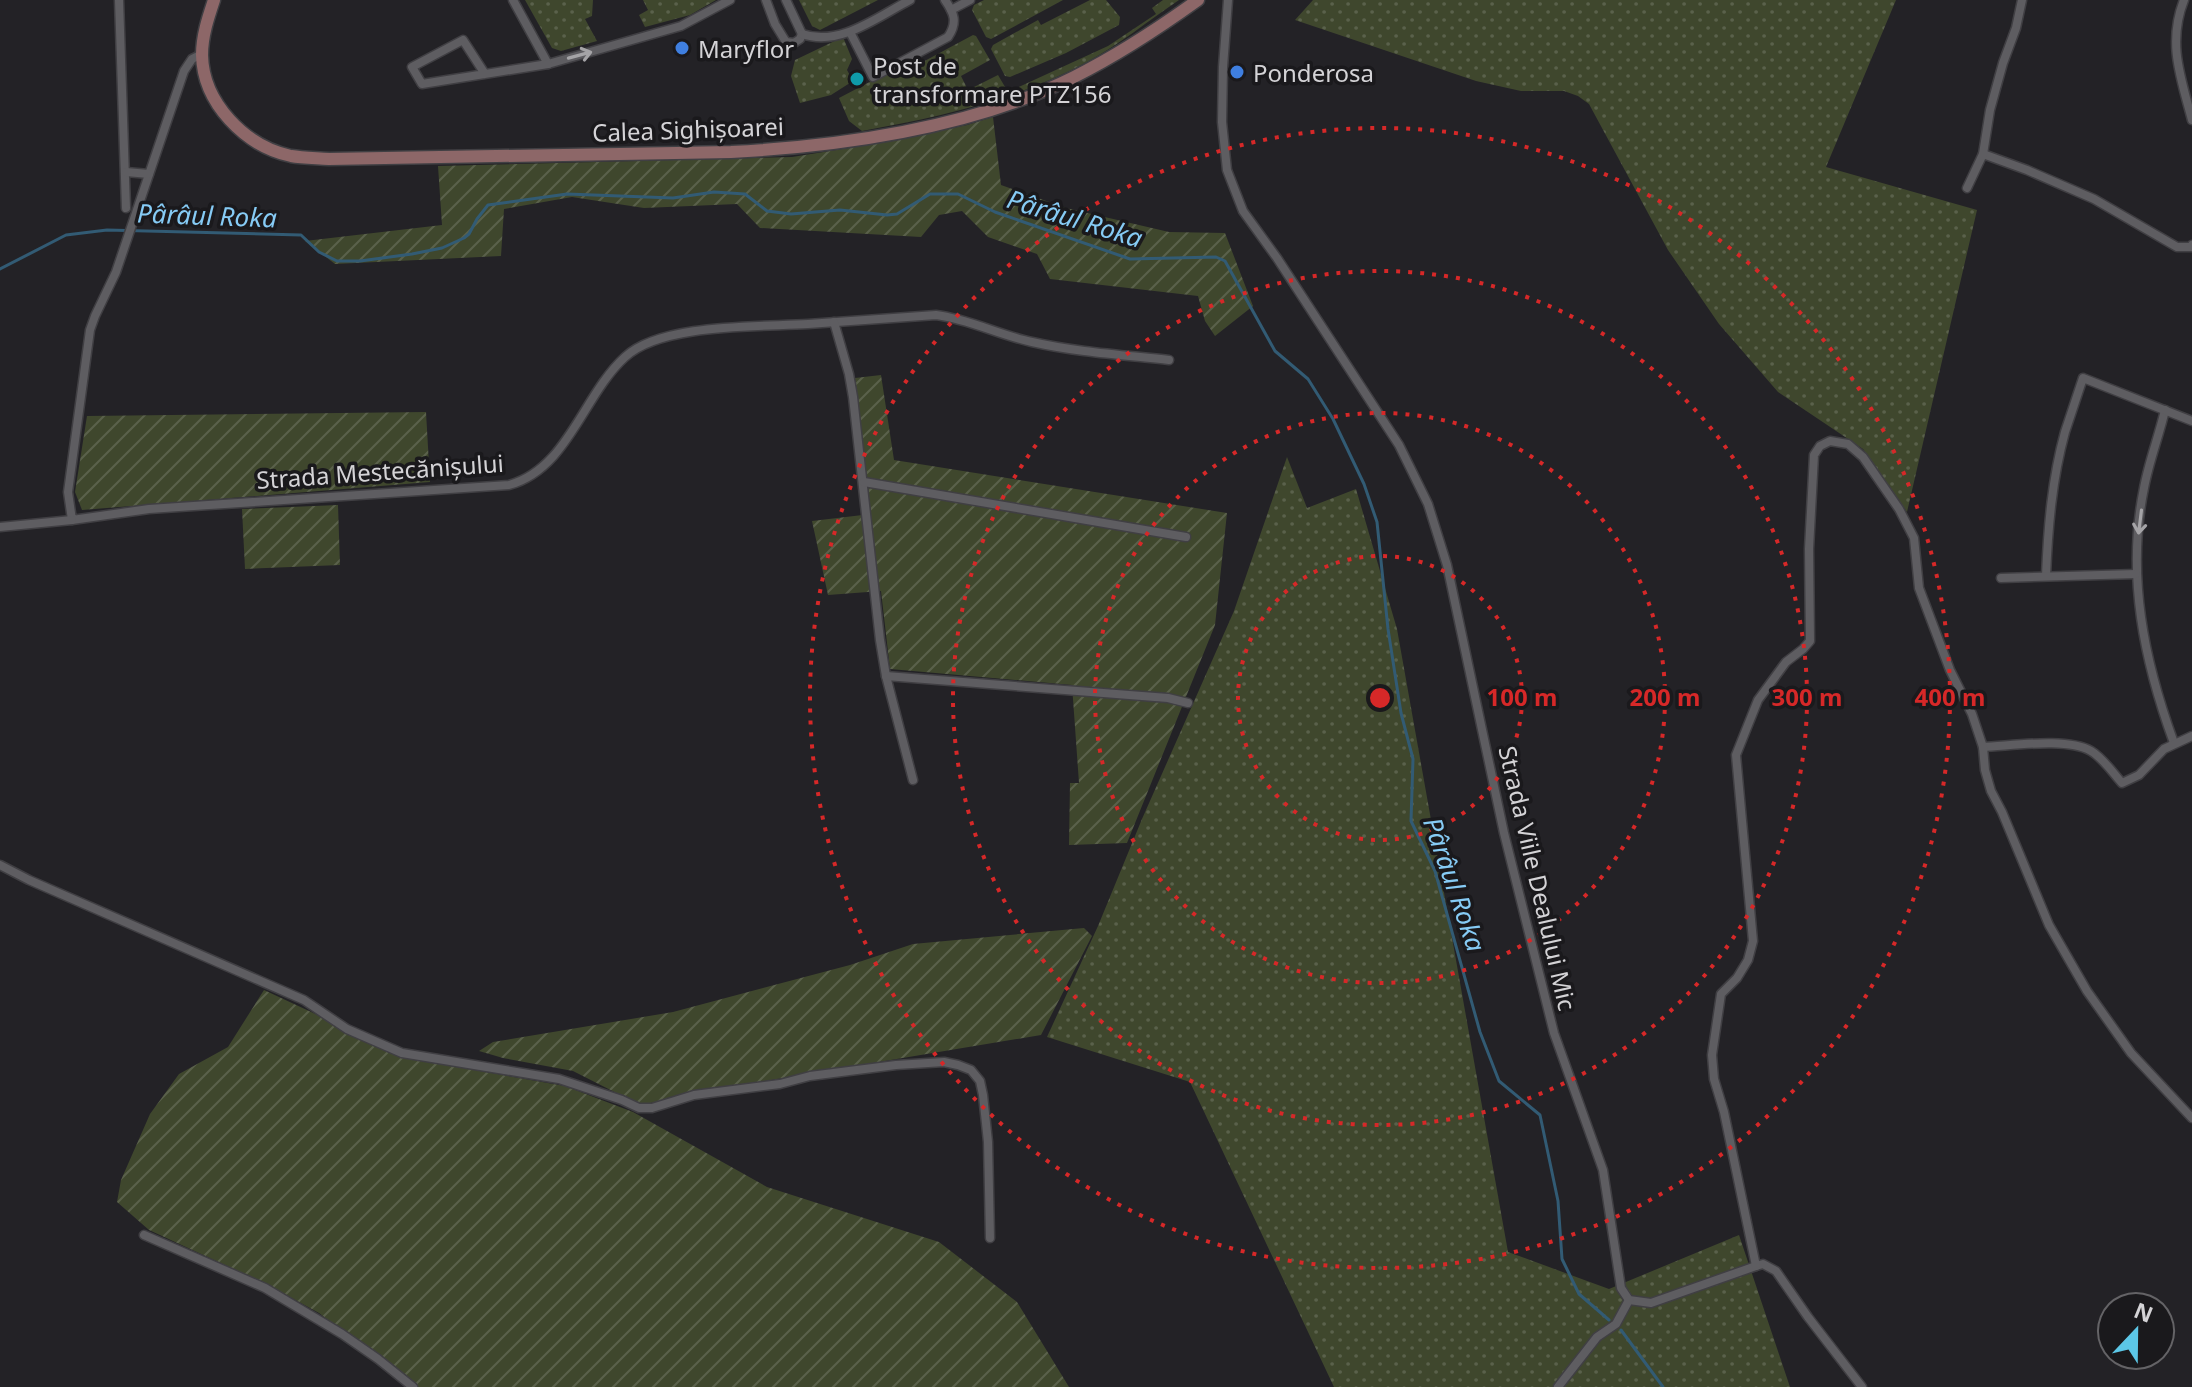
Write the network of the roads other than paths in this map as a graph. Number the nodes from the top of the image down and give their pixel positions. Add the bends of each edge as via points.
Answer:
1 (119, 0) edge
2 (214, 0) edge
3 (513, 0) edge
4 (730, 0) edge
5 (766, 0) edge
6 (786, 0) edge
7 (910, 0) edge
8 (945, 0) edge
9 (970, 0) edge
10 (1198, 0) edge
11 (1228, 0) edge
12 (2022, 0) edge
13 (2184, 0) edge
14 (951, 10) junction
15 (850, 32) junction
16 (802, 34) junction
17 (202, 54) junction
18 (548, 64) junction
19 (485, 74) junction
20 (2192, 120) edge
21 (1983, 154) junction
22 (126, 172) junction
23 (149, 174) junction
24 (1967, 188) dead end
25 (126, 208) dead end
26 (2192, 245) edge
27 (834, 322) junction
28 (1169, 360) dead end
29 (2165, 410) junction
30 (2192, 421) edge
31 (864, 482) junction
32 (72, 520) junction
33 (0, 527) edge
34 (1186, 537) dead end
35 (2136, 574) junction
36 (2046, 576) junction
37 (2001, 578) dead end
38 (886, 676) junction
39 (1188, 703) dead end
40 (2192, 736) edge
41 (2174, 743) junction
42 (1983, 747) junction
43 (913, 780) dead end
44 (0, 865) edge
45 (2192, 1118) edge
46 (144, 1235) dead end
47 (990, 1238) dead end
48 (1756, 1266) junction
49 (1629, 1300) junction
50 (413, 1387) edge
51 (1558, 1387) edge
52 (1862, 1387) edge

1 - 22 street
2 - 17 main road
3 - 18 street
18 -> 4 street via 681,26
5 - 16 street via 786,42 794,43
6 - 16 street
7 - 15 street
8 - 14 street
9 - 14 street
10 - 17 main road, Calea Sighișoarei via 1073,78 1014,101 890,134 792,149 438,158 293,156 264,146 228,118 212,93
11 - 49 street, Strada Viile Dealului Mic via 1222,122 1227,170 1243,211 1399,445 1428,504 1447,565 1504,833 1554,1033 1603,1170 1621,1288
12 - 21 street via 1990,110
13 - 20 street via 2174,47
14 - 15 street via 954,28 948,37 873,77
15 - 16 street via 817,39
17 - 23 street via 184,71
18 - 19 street
19 - 19 street via 422,84 412,67 463,40
21 - 24 street
21 - 26 street via 2094,199 2177,247
22 - 23 street
22 - 25 street
23 - 32 street via 90,330 68,492
27 - 28 street, Strada Mestecănișului via 936,315 1052,346
27 - 31 street via 849,374
27 - 32 street, Strada Mestecănișului via 694,331 626,355 558,450 525,481 149,509
29 - 30 street
29 -> 35 street via 2143,491
29 - 36 street via 2083,378 2053,489
31 - 34 street
31 - 38 street
32 - 33 street, Strada Mestecănișului
35 - 36 street
35 - 41 street via 2158,701
36 - 37 street
38 - 39 street
38 - 43 street
40 - 41 street
41 - 42 street via 2139,775 2122,783 2082,747
42 - 45 street via 1991,791 2049,925 2131,1053
42 - 48 street via 1919,588 1914,538 1899,509 1848,444 1830,441 1820,446 1814,455 1809,549 1810,641 1786,662 1758,700 1736,755 1753,941 1748,960 1721,994 1712,1055
44 - 47 street via 304,1000 347,1029 402,1053 559,1079 639,1108 810,1076 896,1065 958,1065 971,1070 983,1095
46 - 50 street via 265,1288 342,1334
48 - 49 street via 1651,1303
48 - 52 street via 1776,1271
49 - 51 street via 1616,1324 1597,1337

